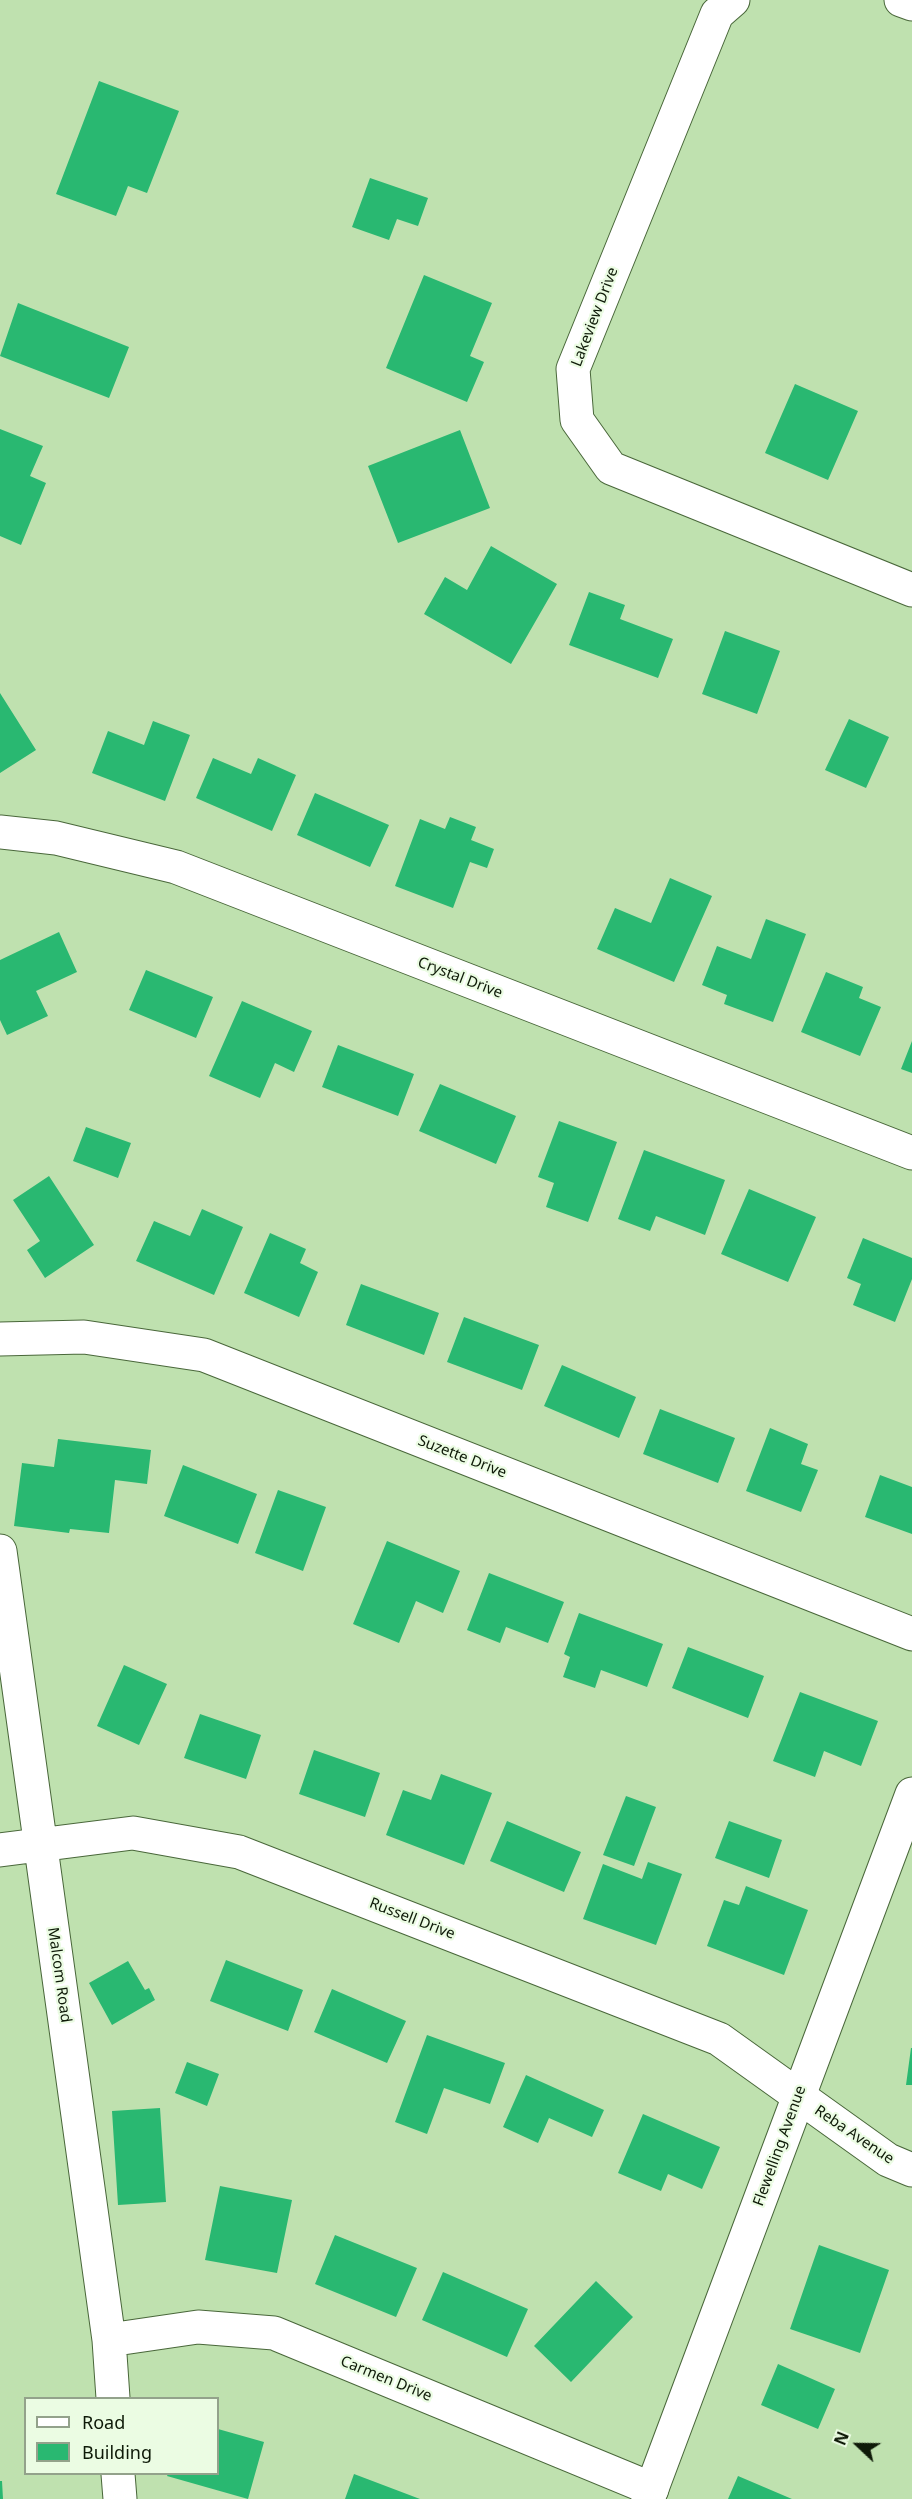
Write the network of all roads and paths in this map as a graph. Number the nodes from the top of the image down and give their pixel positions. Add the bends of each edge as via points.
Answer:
1 (733, 0) edge
2 (900, 0) edge
3 (912, 4) edge
4 (912, 590) edge
5 (0, 832) edge
6 (912, 1153) edge
7 (0, 1339) edge
8 (0, 1551) edge
9 (912, 1634) edge
10 (912, 1794) edge
11 (41, 1845) junction
12 (0, 1850) edge
13 (798, 2096) junction
14 (912, 2170) edge
15 (109, 2340) junction
16 (113, 2397) edge
17 (118, 2475) edge
18 (650, 2494) edge
19 (120, 2499) edge

1 - 4 street, Lakeview Drive via 717,14 573,369 577,420 611,468
2 - 3 street
5 - 6 street, Crystal Drive via 56,838 176,867
7 - 9 street, Suzette Drive via 84,1337 204,1355
8 - 11 street, Malcom Road
10 - 13 street, Flewelling Avenue
11 - 12 street, Russell Drive
11 - 13 street, Russell Drive via 133,1833 238,1852 719,2039
11 - 15 street, Malcom Road
13 - 14 street, Reba Avenue via 888,2160
13 - 18 street, Flewelling Avenue
15 - 16 street, Malcom Road
15 - 18 street, Carmen Drive via 198,2327 274,2333
17 - 19 street

